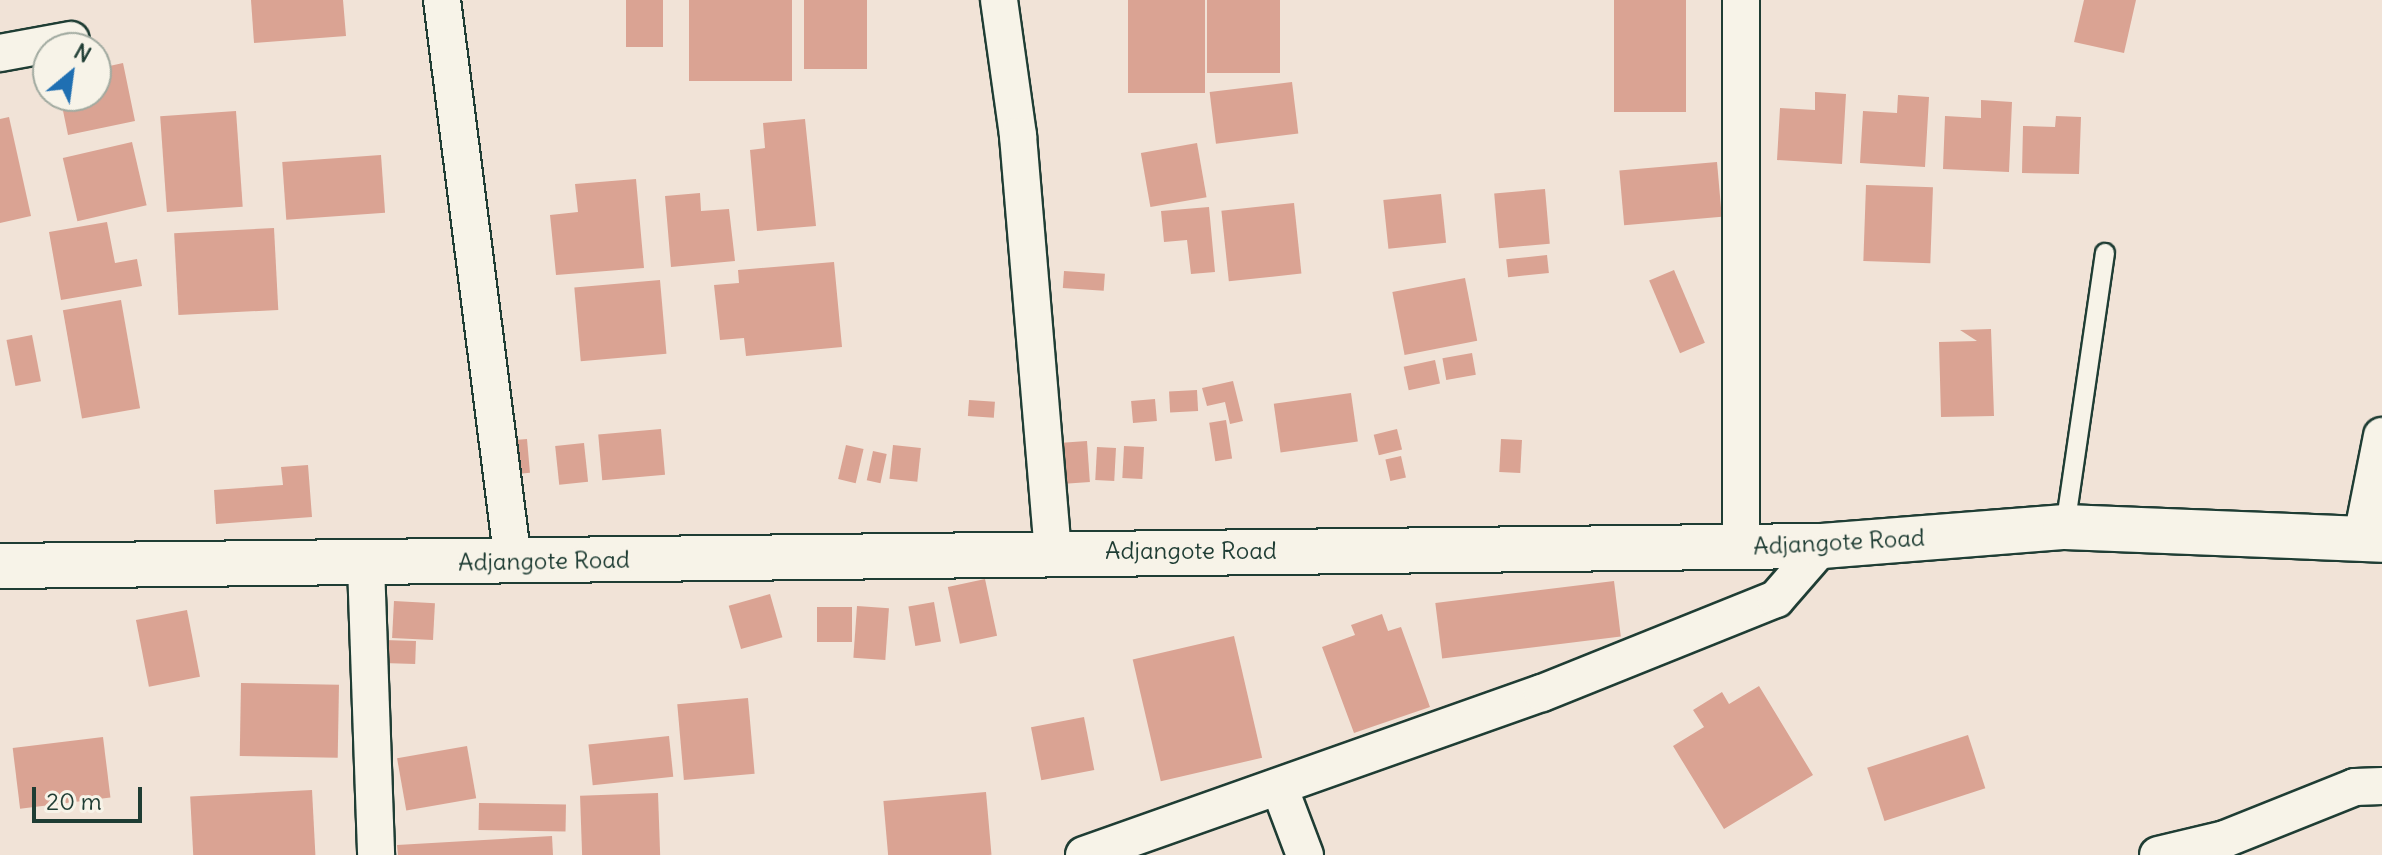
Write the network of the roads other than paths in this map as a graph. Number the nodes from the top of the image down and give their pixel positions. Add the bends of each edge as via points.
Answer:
1 (442, 0) edge
2 (999, 0) edge
3 (1741, 0) edge
4 (32, 47) edge
5 (0, 53) edge
6 (2105, 253) dead end
7 (2382, 436) edge
8 (2065, 527) junction
9 (2372, 538) edge
10 (1822, 546) junction
11 (1741, 547) junction
12 (1053, 552) junction
13 (513, 562) junction
14 (366, 565) junction
15 (0, 566) edge
16 (2382, 786) edge
17 (1280, 789) junction
18 (376, 855) edge
19 (1084, 855) edge
20 (1305, 855) edge
21 (2158, 855) edge

1 - 13 street
2 - 12 street via 1018,136
3 - 11 street
4 - 5 street
6 - 8 lane
7 - 9 street
8 - 9 street, Adjangote Road
8 - 10 street, Adjangote Road
10 - 11 street, Adjangote Road
10 - 17 street via 1776,599
11 - 12 street, Adjangote Road
12 - 13 street, Adjangote Road
13 - 14 street, Adjangote Road
14 - 15 street, Adjangote Road
14 - 18 street
16 - 21 street via 2355,787 2225,839
17 - 19 street
17 - 20 street

